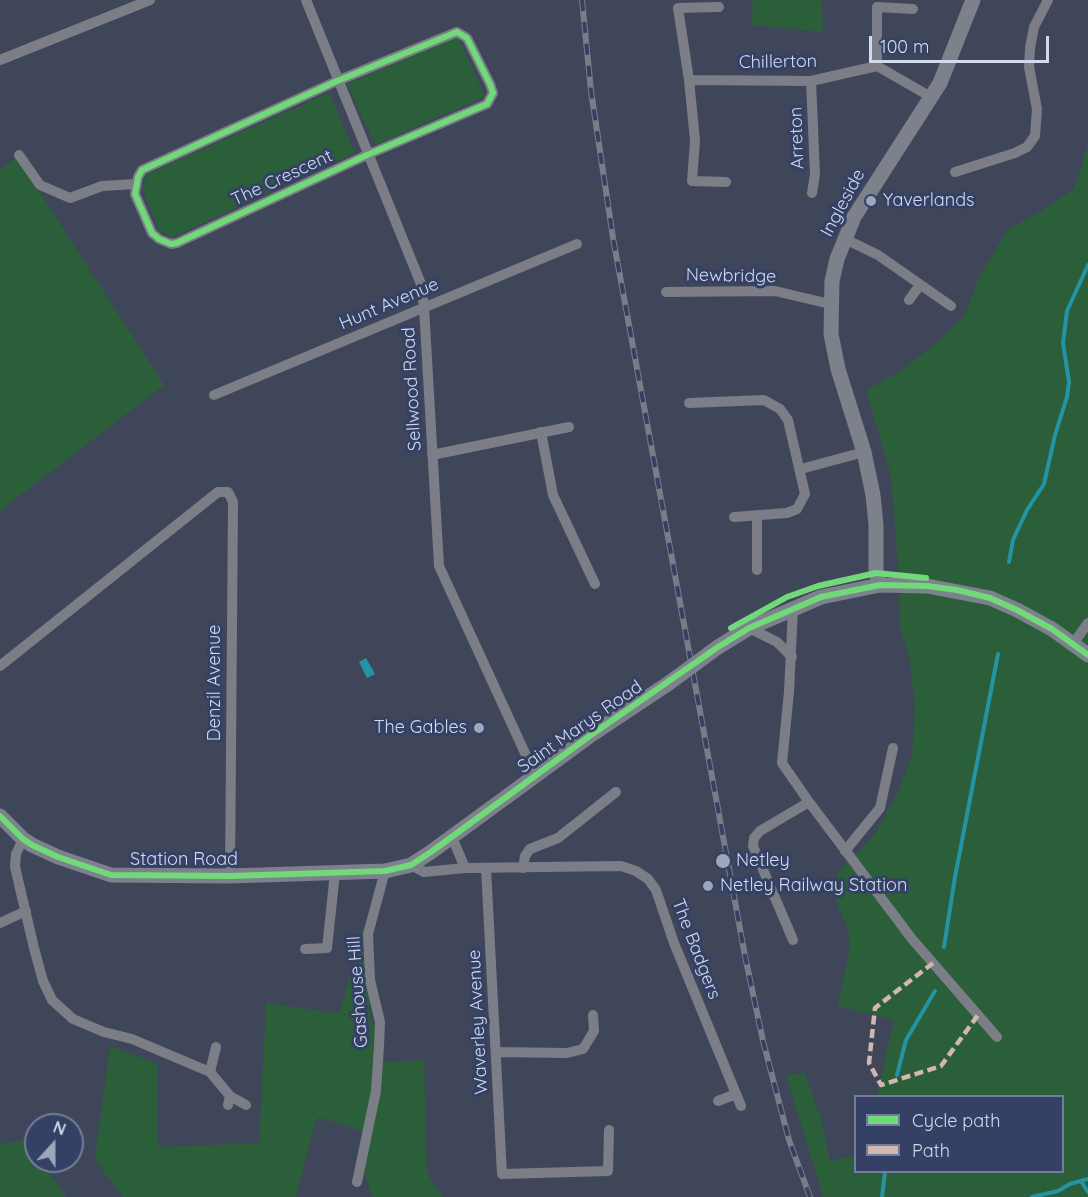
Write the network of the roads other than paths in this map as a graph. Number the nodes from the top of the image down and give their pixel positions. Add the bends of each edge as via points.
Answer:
1 (150, 0) edge
2 (306, 0) edge
3 (973, 0) edge
4 (1048, 0) edge
5 (718, 7) dead end
6 (913, 9) dead end
7 (0, 60) edge
8 (877, 66) junction
9 (689, 80) junction
10 (337, 81) junction
11 (811, 81) junction
12 (930, 97) junction
13 (19, 155) dead end
14 (368, 155) junction
15 (955, 172) dead end
16 (726, 182) dead end
17 (136, 184) junction
18 (812, 193) dead end
19 (844, 239) junction
20 (577, 244) dead end
21 (920, 285) junction
22 (666, 292) dead end
23 (909, 300) dead end
24 (830, 304) junction
25 (951, 306) dead end
26 (424, 307) junction
27 (214, 395) dead end
28 (689, 403) dead end
29 (569, 427) dead end
30 (541, 432) junction
31 (864, 452) junction
32 (432, 455) junction
33 (801, 468) junction
34 (757, 516) junction
35 (734, 517) dead end
36 (757, 570) dead end
37 (595, 584) dead end
38 (880, 585) junction
39 (794, 608) junction
40 (1088, 623) edge
41 (748, 628) junction
42 (1073, 644) junction
43 (1088, 655) edge
44 (792, 657) junction
45 (0, 666) edge
46 (893, 748) dead end
47 (536, 777) junction
48 (616, 792) dead end
49 (808, 802) junction
50 (0, 816) edge
51 (452, 837) junction
52 (23, 839) junction
53 (845, 851) junction
54 (411, 865) junction
55 (465, 868) junction
56 (486, 868) junction
57 (523, 868) junction
58 (385, 871) junction
59 (335, 873) junction
60 (231, 876) junction
61 (26, 911) junction
62 (0, 923) edge
63 (793, 940) dead end
64 (305, 949) dead end
65 (593, 1015) dead end
66 (997, 1037) dead end
67 (216, 1047) dead end
68 (496, 1052) junction
69 (210, 1072) junction
70 (736, 1095) junction
71 (718, 1101) dead end
72 (246, 1105) dead end
73 (741, 1106) dead end
74 (609, 1130) dead end
75 (357, 1182) dead end

1 - 7 street
2 - 10 street, Sellwood Road
3 - 12 street, Ingleside via 940,83
4 - 15 street via 1034,27 1030,48 1029,67 1037,109 1035,136 1027,147 1015,153
5 - 9 street via 678,8
6 - 8 street via 877,7
8 - 11 street, Chillerton
8 - 12 street
9 - 11 street, Chillerton
9 - 16 street via 695,140 692,181
10 - 14 street, Sellwood Road
10 - 14 street, The Crescent via 457,32 467,38 490,84 493,93 487,104
10 - 17 street, The Crescent via 142,171
11 - 18 street, Arreton via 816,174
12 - 19 street, Ingleside
13 - 17 street via 40,185 70,198 102,186
14 - 17 street, The Crescent via 171,244 152,233 135,194
14 - 26 street, Sellwood Road via 421,284
19 - 21 street via 878,255
19 - 24 street, Ingleside
20 - 26 street, Hunt Avenue
21 - 23 street
21 - 25 street
22 - 24 street, Newbridge via 775,291
24 - 31 street, Ingleside via 838,369
26 - 27 street, Hunt Avenue
26 - 32 street, Sellwood Road
28 - 33 street via 764,400 780,409 788,420
29 - 30 street
30 - 32 street
30 - 37 street via 553,495
31 - 33 street
31 - 38 street, Ingleside via 876,525 876,573
32 - 47 street, Sellwood Road via 439,566
33 - 34 street via 805,494 797,509
34 - 35 street
34 - 36 street
38 - 39 street, Saint Marys Road via 821,597
38 - 42 street, Saint Marys Road via 927,586 990,598 1032,617
39 - 41 street, Saint Marys Road
39 - 44 street
40 - 42 street
41 - 44 street via 777,642
41 - 47 street, Saint Marys Road, bridge
42 - 43 street, Saint Marys Road
44 - 49 street via 782,763
45 - 60 street, Denzil Avenue via 218,492 229,488 233,502
46 - 53 street via 880,808
47 - 51 street, Saint Marys Road
48 - 57 street via 558,838 530,849
49 - 53 street
49 - 63 street via 760,831 753,846
50 - 52 street, Station Road
51 - 54 street, Saint Marys Road
51 - 55 street
52 - 60 street, Station Road via 58,857 111,875
52 - 61 street via 15,867
53 - 66 street via 912,939
54 - 55 street via 424,872
54 - 58 street, Saint Marys Road
55 - 56 street
56 - 57 street
56 - 68 street, Waverley Avenue
57 - 70 street, The Badgers via 621,866 648,879 656,890
58 - 59 street, Station Road
58 - 75 street, Gashouse Hill via 368,934 370,980 380,1022 379,1046 376,1091
59 - 60 street, Station Road
59 - 64 street via 327,948
61 - 62 street
61 - 69 street via 43,981 52,1000 73,1019
65 - 68 street via 594,1031 583,1049 567,1053
67 - 69 street
68 - 74 street, Waverley Avenue via 502,1174 608,1171
69 - 72 street via 229,1100
70 - 71 street
70 - 73 street, The Badgers

